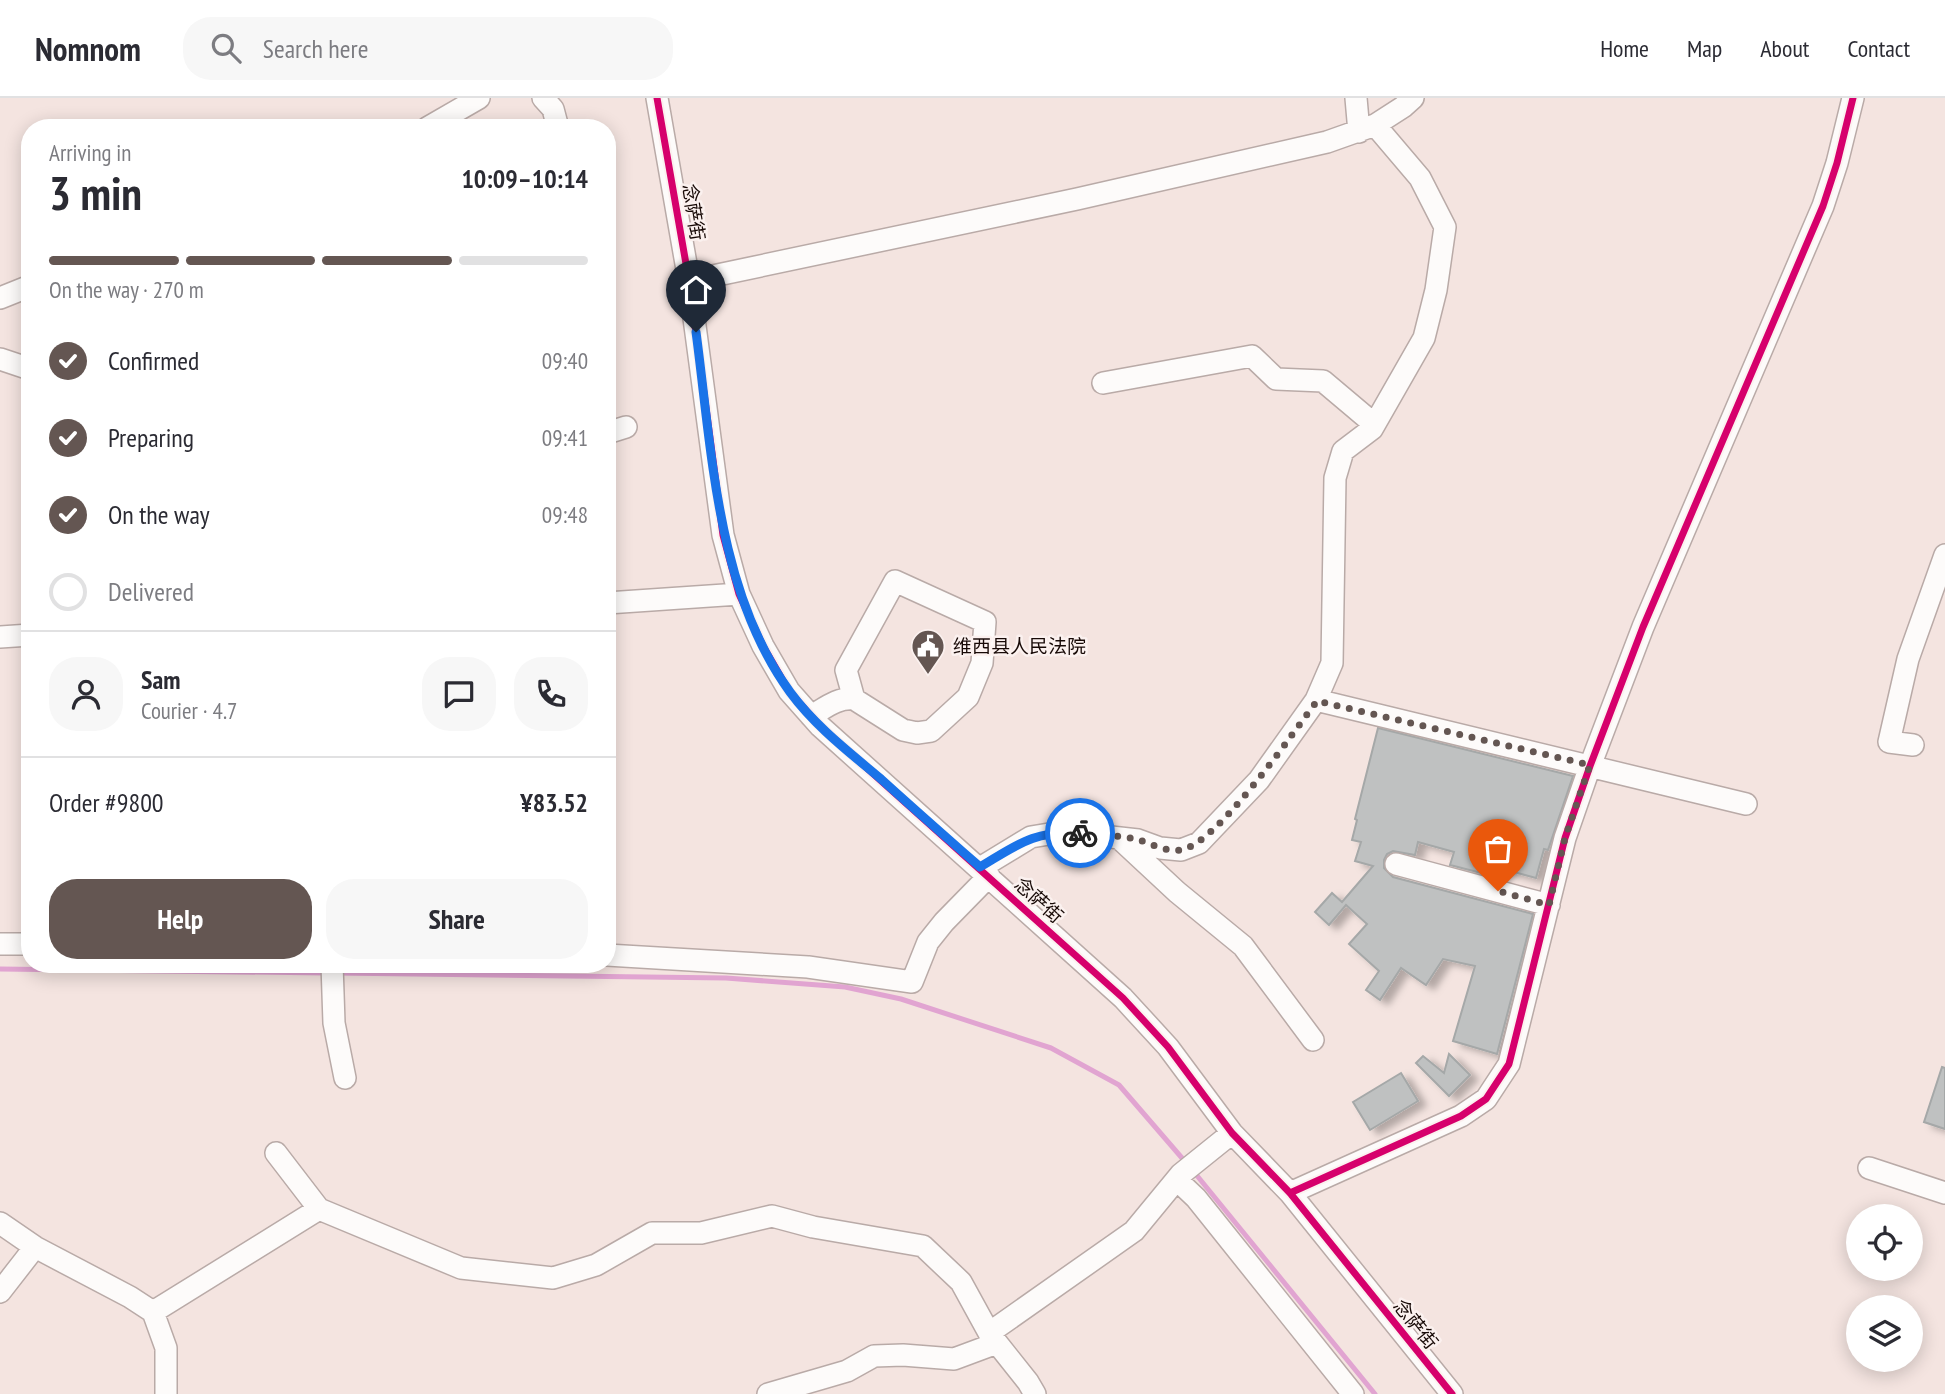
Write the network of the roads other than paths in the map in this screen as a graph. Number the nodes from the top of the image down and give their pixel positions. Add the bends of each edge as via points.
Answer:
1 (479, 98) edge
2 (544, 98) edge
3 (657, 98) edge
4 (1356, 98) edge
5 (1413, 98) edge
6 (1853, 98) edge
7 (443, 119) edge
8 (556, 119) edge
9 (1367, 128) junction
10 (689, 281) junction
11 (21, 290) edge
12 (0, 298) edge
13 (0, 359) edge
14 (21, 366) edge
15 (1103, 383) dead end
16 (1374, 424) junction
17 (1945, 555) edge
18 (739, 594) junction
19 (616, 602) edge
20 (21, 636) edge
21 (0, 637) edge
22 (854, 699) junction
23 (1317, 701) junction
24 (811, 716) junction
25 (1913, 745) dead end
26 (1590, 765) junction
27 (1746, 804) dead end
28 (1119, 838) junction
29 (1396, 864) dead end
30 (985, 872) junction
31 (1549, 905) junction
32 (0, 944) edge
33 (21, 944) edge
34 (616, 956) edge
35 (332, 973) edge
36 (1313, 1040) dead end
37 (345, 1078) dead end
38 (1232, 1133) junction
39 (276, 1153) dead end
40 (1869, 1168) dead end
41 (1185, 1172) junction
42 (1290, 1193) junction
43 (1945, 1194) edge
44 (319, 1209) junction
45 (0, 1223) edge
46 (35, 1247) junction
47 (0, 1292) edge
48 (152, 1312) junction
49 (993, 1338) junction
50 (166, 1394) edge
51 (768, 1394) edge
52 (1035, 1394) edge
53 (1353, 1394) edge
54 (1452, 1394) edge

1 - 7 street
2 - 8 street
3 - 10 street, 念萨街
4 - 9 street
5 - 9 street
6 - 26 street via 1823,206 1674,551
9 - 10 street via 1327,142 1077,199
9 - 16 street via 1420,178 1445,227 1424,338
10 - 18 street, 念萨街 via 723,535
11 - 12 street
13 - 14 street
15 - 16 street via 1252,356 1276,380 1324,381
16 - 23 street via 1343,451 1335,478 1332,663
17 - 25 street via 1908,659 1889,742
18 - 19 street
18 - 24 street, 念萨街 via 789,691
20 - 21 street
22 - 22 street via 846,670 895,581 985,622 982,663 968,697 931,731 903,730
22 - 24 street via 845,698
23 - 26 street
23 - 28 street via 1259,780 1199,843 1181,850
24 - 30 street, 念萨街
26 - 27 street
26 - 31 street
28 - 30 street via 1075,833 1031,837
28 - 36 street via 1243,946
29 - 31 street
30 - 34 street via 928,942 912,982 808,967
30 - 38 street, 念萨街 via 1123,998 1168,1047
31 - 42 street via 1509,1064 1486,1099 1461,1116
32 - 33 street
35 - 37 street via 334,1023
38 - 41 street
38 - 42 street, 念萨街
39 - 44 street
40 - 43 street
41 - 49 street via 1134,1231
41 - 53 street via 1196,1198
42 - 54 street, 念萨街
44 - 48 street
44 - 49 street via 461,1268 553,1278 596,1265 652,1233 701,1233 772,1216 923,1247 961,1282
45 - 46 street
46 - 47 street
46 - 48 street
48 - 50 street via 166,1348
49 - 51 street via 954,1359 874,1356 847,1371
49 - 52 street

